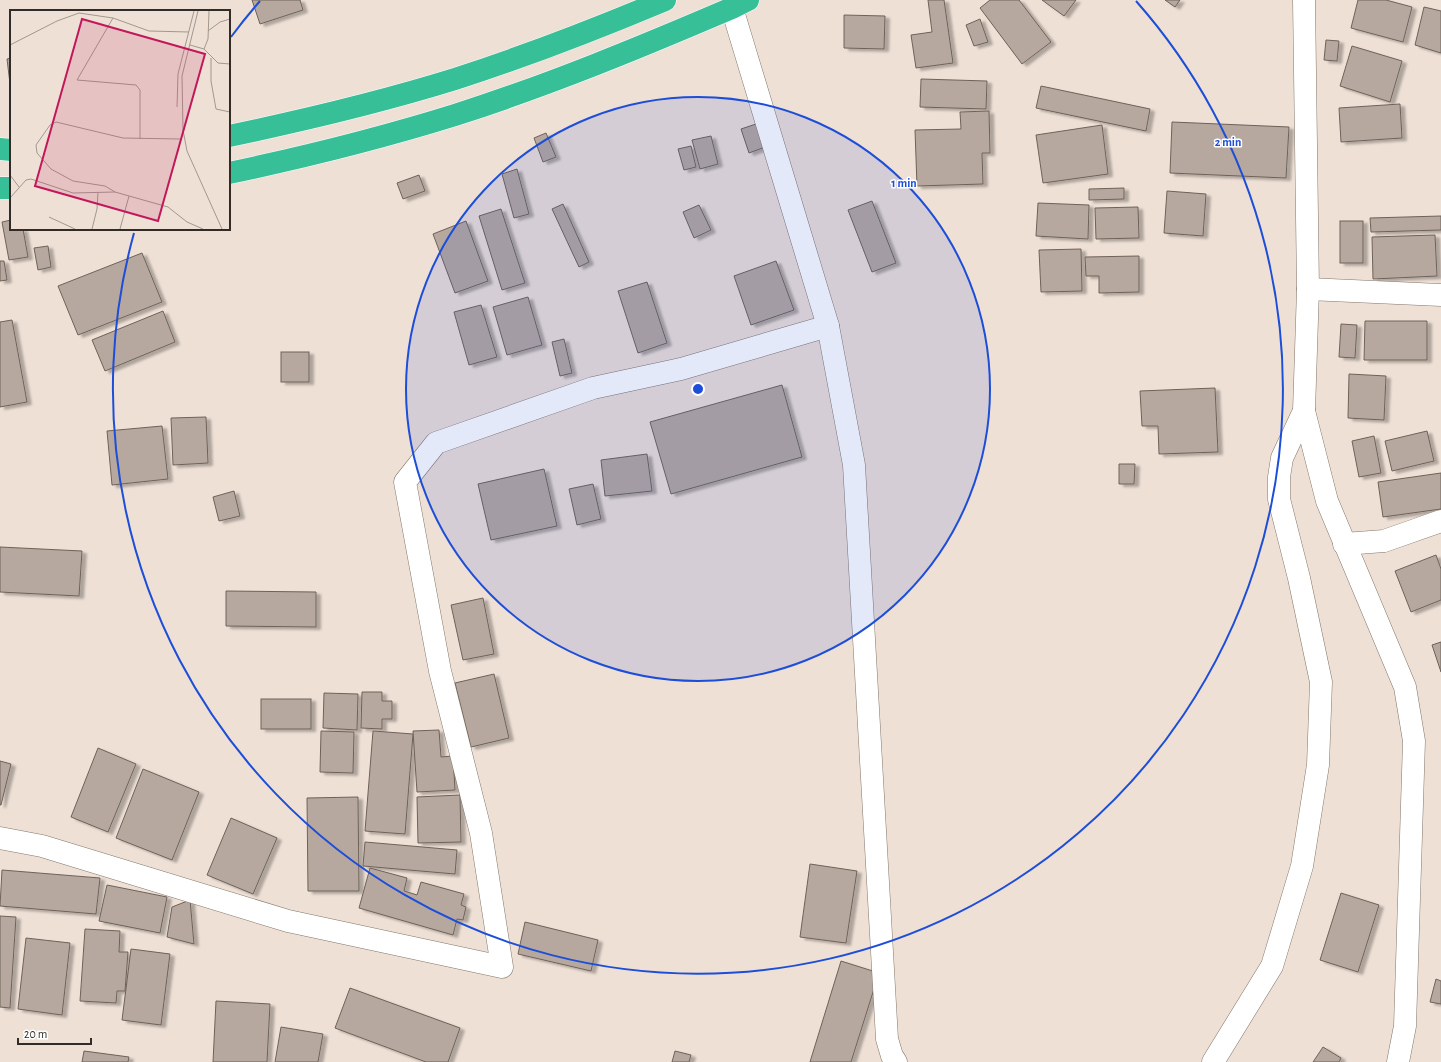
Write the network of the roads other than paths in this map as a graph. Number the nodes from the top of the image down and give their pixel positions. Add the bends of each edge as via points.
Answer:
1 (665, 0) edge
2 (1304, 0) edge
3 (740, 4) edge
4 (230, 136) edge
5 (0, 149) edge
6 (10, 150) edge
7 (230, 173) edge
8 (1308, 289) junction
9 (1441, 294) edge
10 (828, 326) junction
11 (1304, 411) junction
12 (1441, 521) edge
13 (1344, 544) junction
14 (0, 838) edge
15 (896, 1062) edge
16 (1213, 1062) edge
17 (1398, 1062) edge

1 - 4 highway via 586,32 455,79 308,120
2 - 8 street
3 - 7 highway via 589,67 455,115 305,157
3 - 10 street
5 - 6 highway
8 - 9 street
8 - 11 street
10 - 14 street via 681,369 593,388 436,443 405,482 440,671 481,833 502,967 288,921 42,846
10 - 15 street via 854,465 887,1039
11 - 13 street via 1327,501
11 - 16 street via 1282,458 1278,499 1299,578 1321,682 1318,764 1302,866 1272,966
12 - 13 street via 1384,541
13 - 17 street via 1405,687 1414,741 1405,1026

